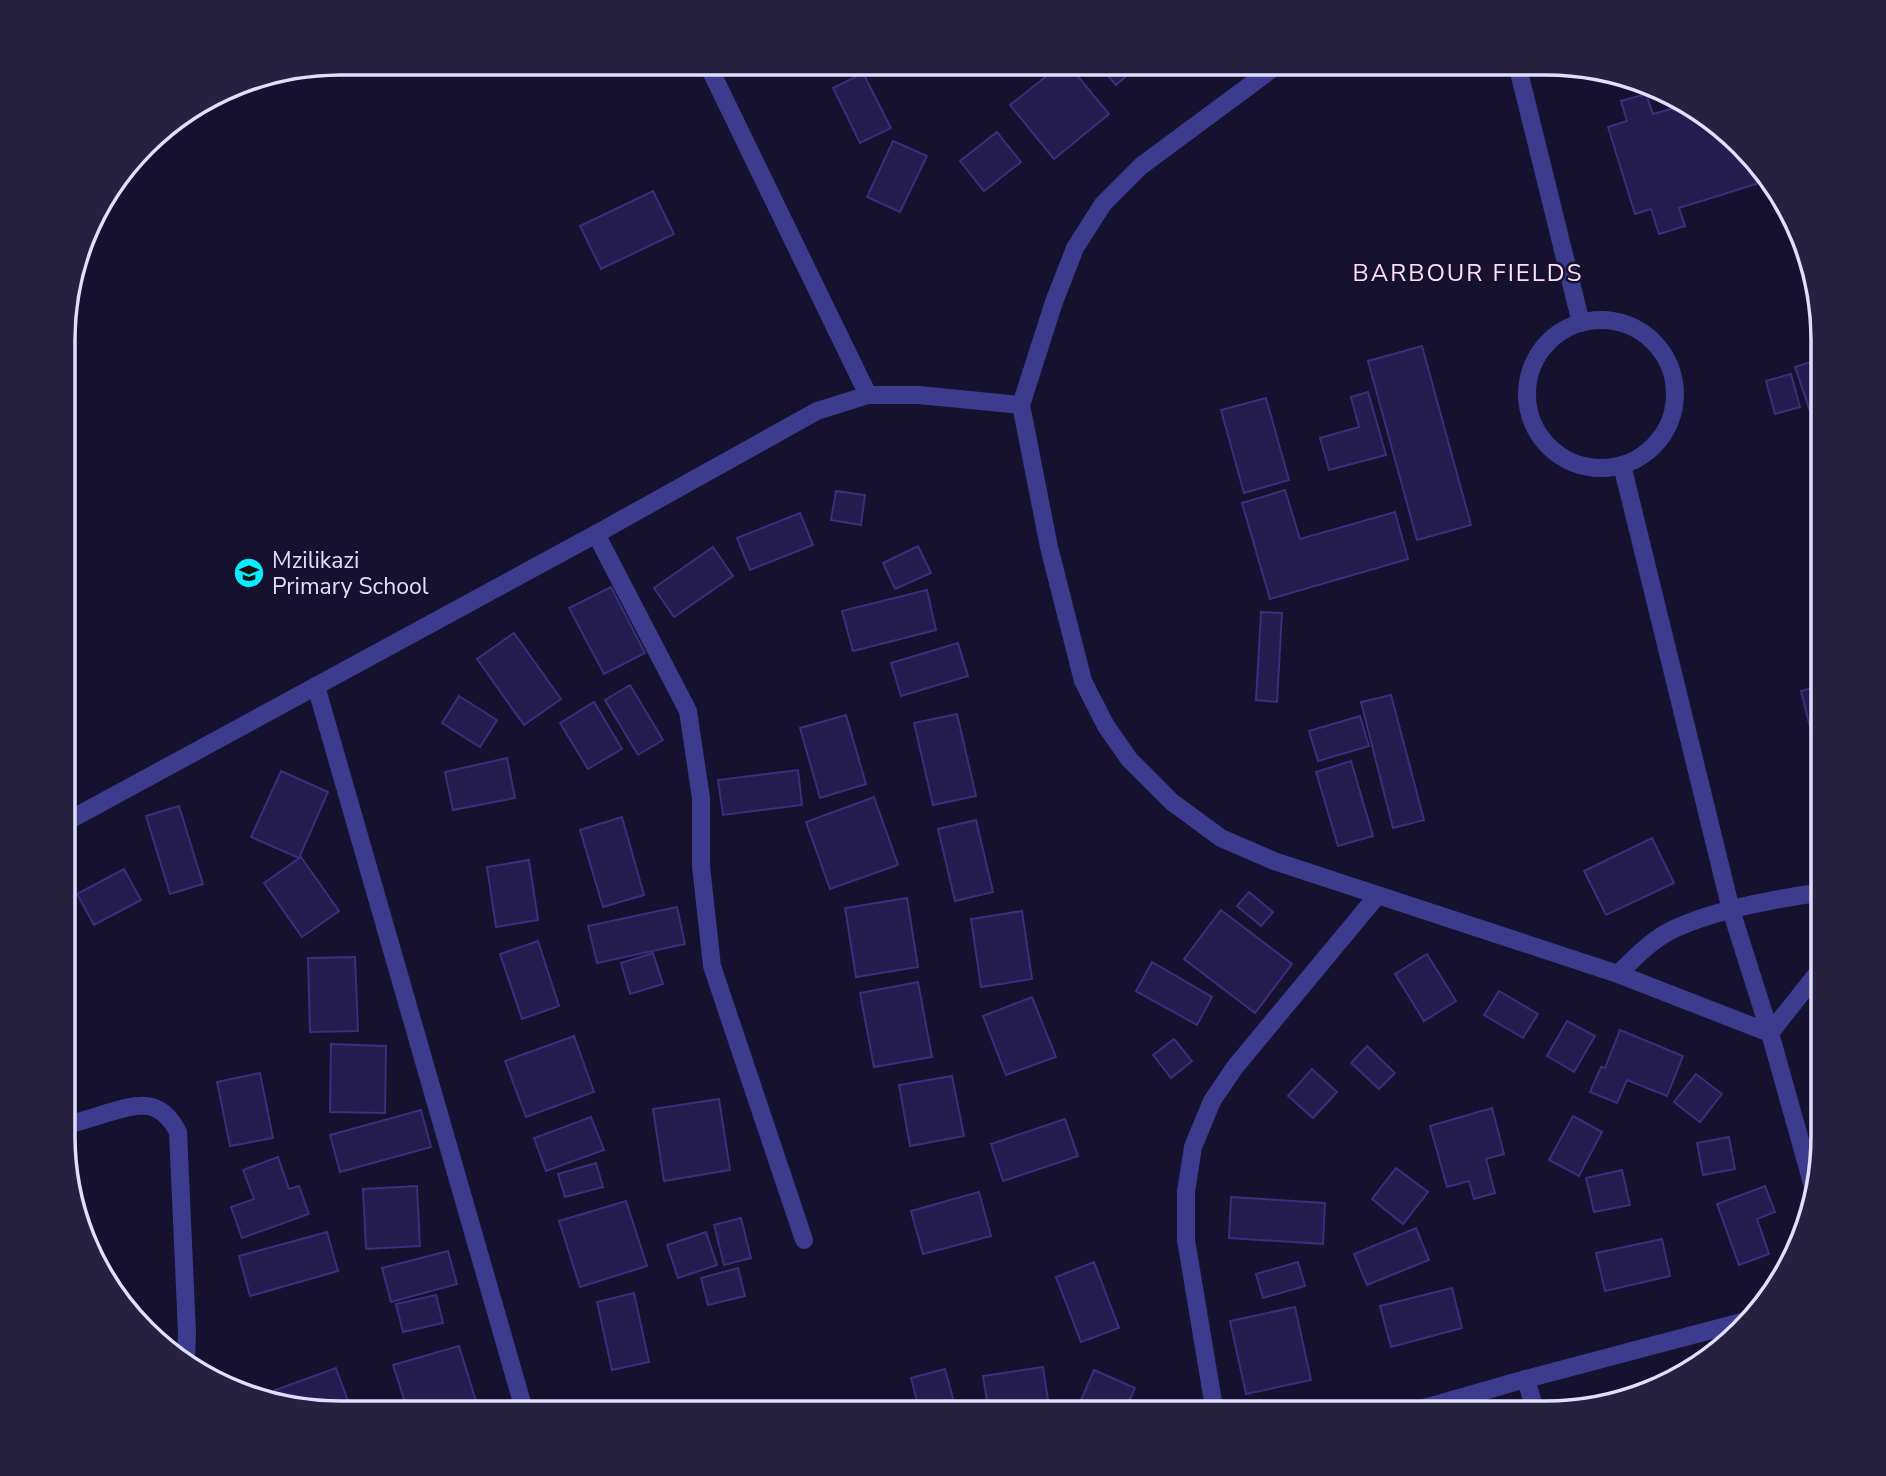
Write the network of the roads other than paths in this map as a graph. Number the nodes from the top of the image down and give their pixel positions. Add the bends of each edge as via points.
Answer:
1 (713, 75) edge
2 (1265, 75) edge
3 (1520, 75) edge
4 (1581, 323) junction
5 (868, 395) junction
6 (1021, 405) junction
7 (1622, 465) junction
8 (596, 534) junction
9 (316, 686) junction
10 (75, 817) edge
11 (1811, 894) edge
12 (1377, 896) junction
13 (1731, 910) junction
14 (1618, 974) junction
15 (1811, 980) edge
16 (1770, 1033) junction
17 (75, 1123) edge
18 (1808, 1169) edge
19 (804, 1240) dead end
20 (1730, 1326) edge
21 (186, 1351) edge
22 (1526, 1379) junction
23 (522, 1401) edge
24 (1213, 1401) edge
25 (1449, 1401) edge
26 (1532, 1401) edge

1 - 5 street
2 - 6 street via 1141,166 1103,204 1071,259
3 - 4 street
4 - 7 street via 1606,321 1631,327 1653,341 1668,362 1675,386 1674,412 1663,435 1646,454
4 - 7 street via 1559,333 1531,370 1527,392 1530,415 1540,436 1556,453 1576,464
5 - 6 street
5 - 8 street via 817,411
6 - 12 street via 1049,547 1083,681 1129,759 1172,802 1221,838
7 - 13 street
8 - 9 street
8 - 19 street via 688,711 701,798 701,866 712,966
9 - 10 street
9 - 23 street
11 - 13 street
12 - 14 street
12 - 24 street via 1235,1067 1212,1101 1193,1147 1186,1192 1186,1240
13 - 14 street via 1673,929
13 - 16 street
14 - 16 street
15 - 16 street
16 - 18 street
17 - 21 street via 138,1104 163,1112 178,1132
20 - 22 street
22 - 25 street
22 - 26 street

